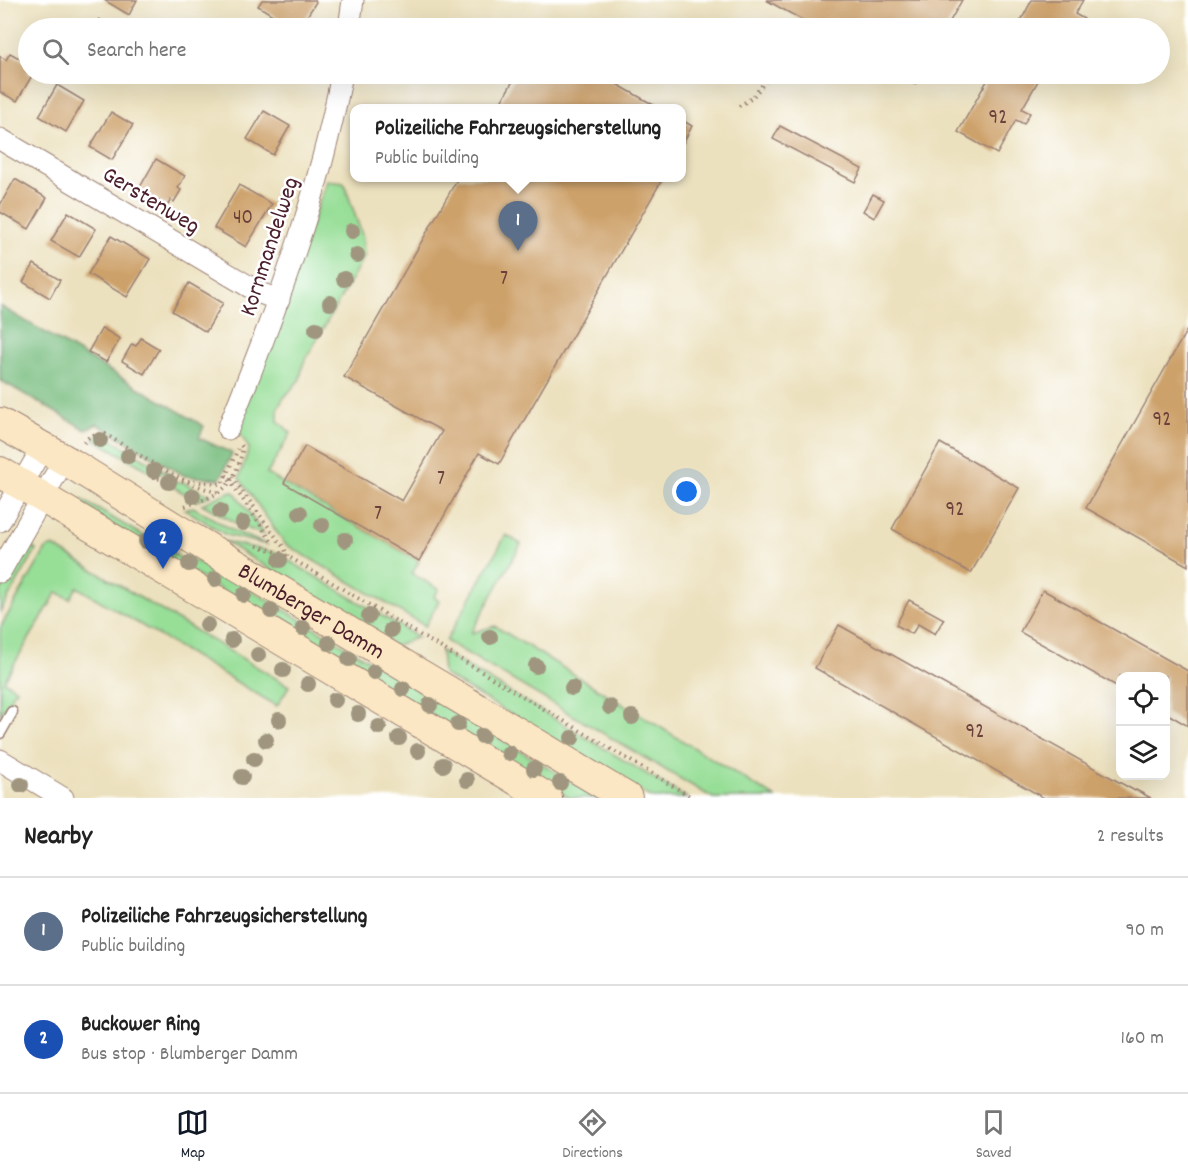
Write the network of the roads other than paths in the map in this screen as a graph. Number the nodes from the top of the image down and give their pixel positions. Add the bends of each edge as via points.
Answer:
1 (353, 0) edge
2 (350, 18) edge
3 (340, 84) edge
4 (0, 139) edge
5 (279, 300) junction
6 (0, 423) edge
7 (228, 429) road end
8 (63, 451) junction
9 (21, 484) edge
10 (0, 520) edge
11 (0, 572) edge
12 (12, 712) dead end
13 (0, 733) edge
14 (0, 760) edge
15 (63, 798) edge
16 (547, 798) edge
17 (627, 798) edge

1 - 2 street
3 - 5 street, Kornmandelweg via 297,250
4 - 5 street, Gerstenweg via 260,293
5 - 7 street, Kornmandelweg
6 - 8 main road, Blumberger Damm
8 - 9 street
8 - 17 main road, Blumberger Damm via 173,527
9 - 10 street
9 - 11 street
9 - 16 main road, Blumberger Damm
12 - 13 lane
14 - 15 street

